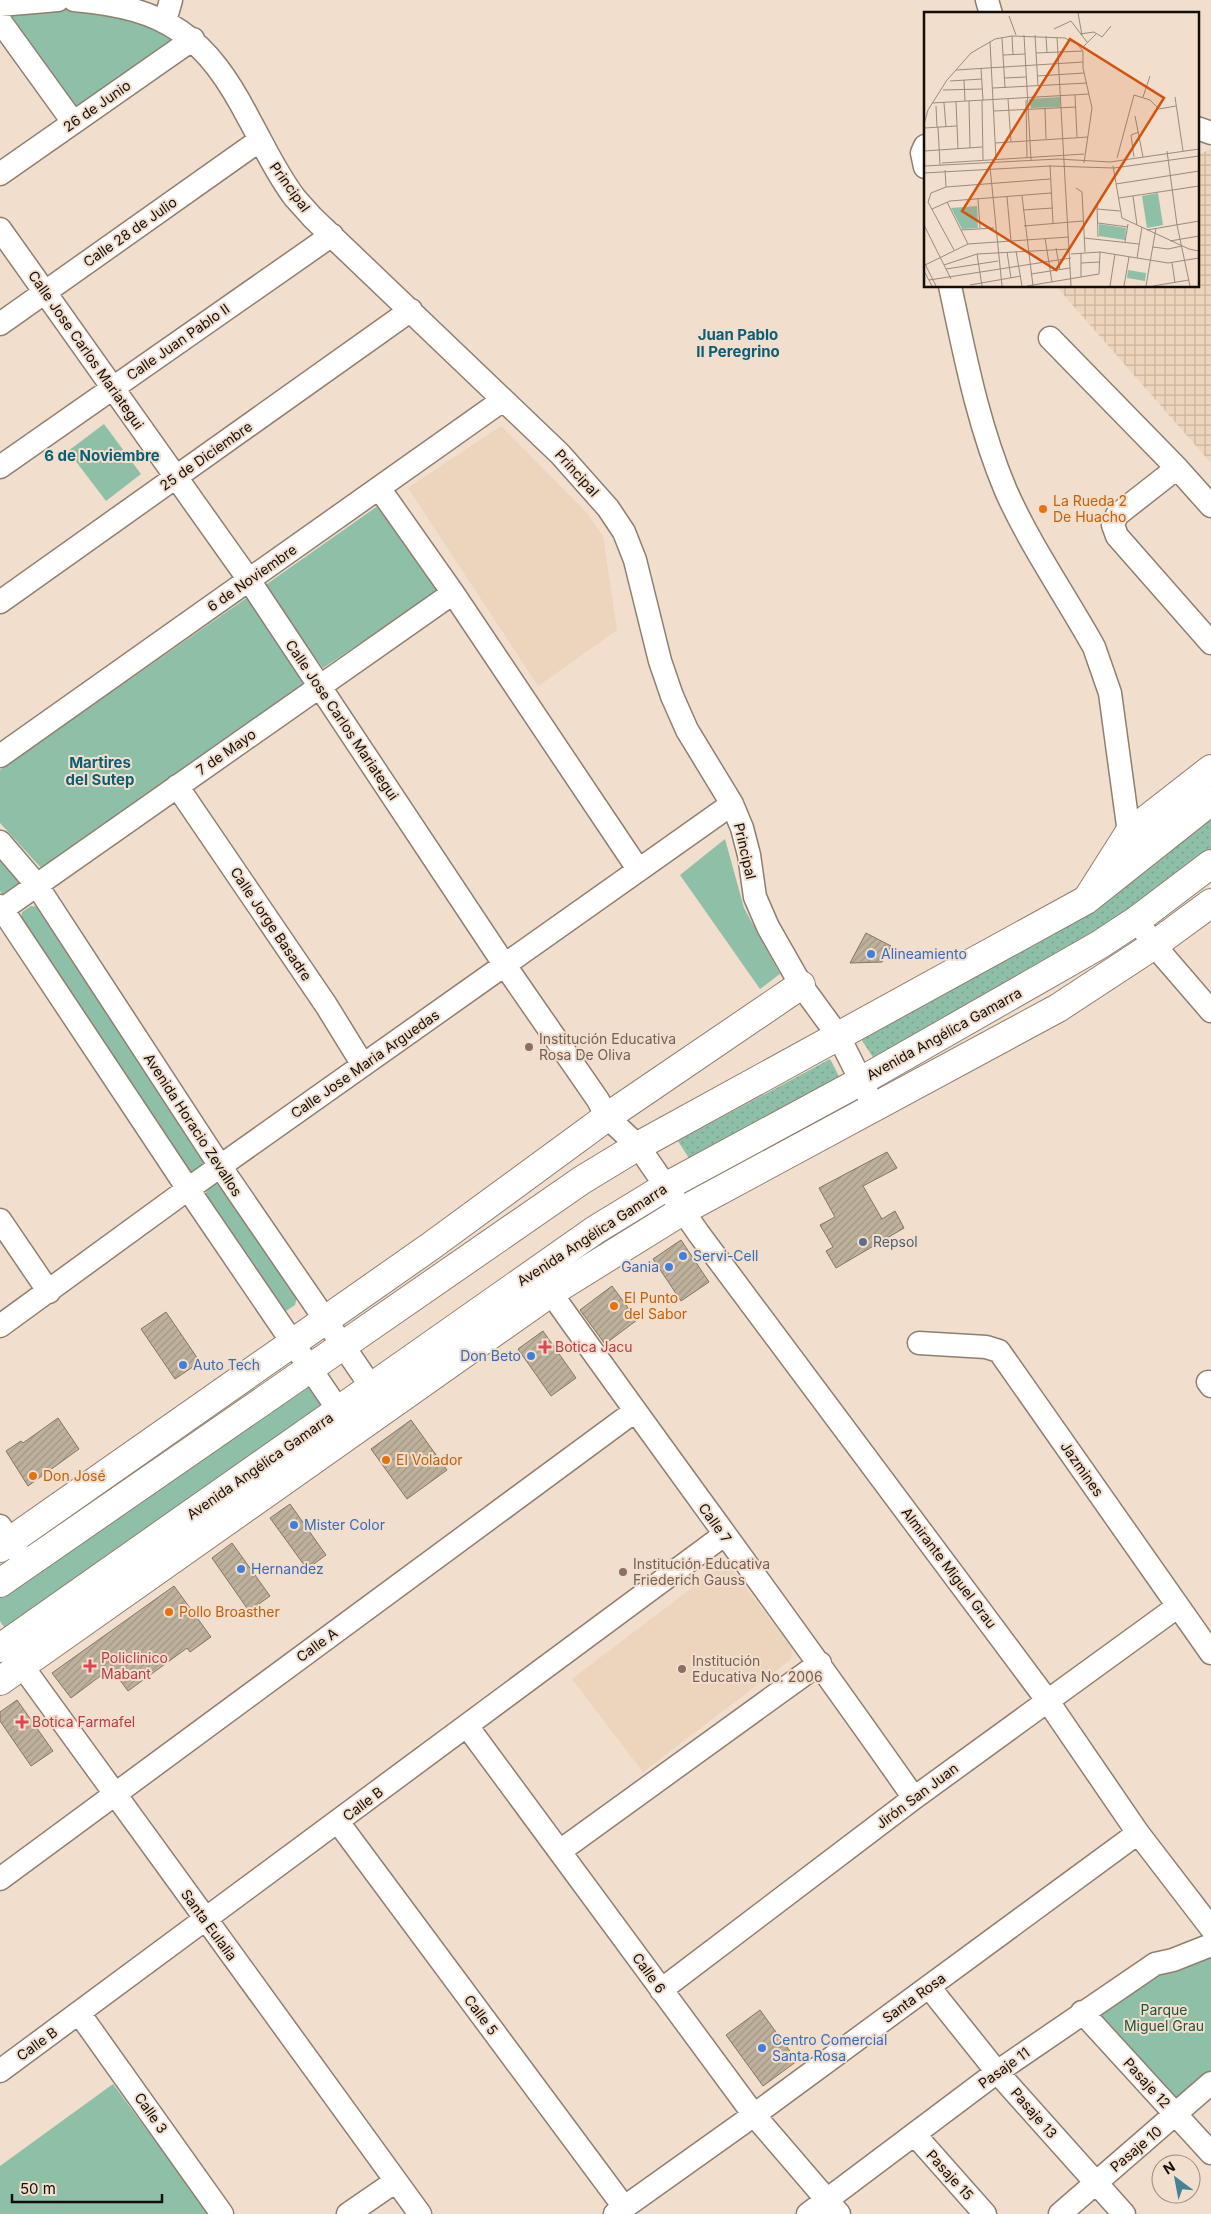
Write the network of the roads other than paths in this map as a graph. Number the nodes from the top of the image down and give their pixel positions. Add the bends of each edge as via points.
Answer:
1 (58, 0) edge
2 (74, 0) edge
3 (0, 5) edge
4 (168, 11) edge
5 (0, 20) edge
6 (194, 39) junction
7 (74, 122) junction
8 (1198, 128) edge
9 (1211, 133) edge
10 (260, 140) junction
11 (924, 148) edge
12 (924, 162) edge
13 (0, 174) edge
14 (0, 229) edge
15 (332, 235) junction
16 (950, 288) edge
17 (45, 292) junction
18 (411, 310) junction
19 (0, 324) edge
20 (1050, 338) dead end
21 (113, 387) junction
22 (503, 400) junction
23 (0, 467) edge
24 (1177, 468) junction
25 (176, 477) junction
26 (379, 488) junction
27 (1211, 506) edge
28 (249, 580) junction
29 (453, 593) junction
30 (0, 602) edge
31 (1211, 643) edge
32 (319, 687) junction
33 (0, 756) edge
34 (1211, 769) edge
35 (177, 786) junction
36 (1211, 801) edge
37 (732, 804) junction
38 (1129, 833) junction
39 (0, 842) edge
40 (1211, 864) edge
41 (638, 870) junction
42 (36, 884) junction
43 (1086, 900) junction
44 (1211, 903) edge
45 (1, 909) edge
46 (1137, 920) junction
47 (1154, 945) junction
48 (504, 964) junction
49 (801, 985) junction
50 (1211, 1011) edge
51 (839, 1037) junction
52 (363, 1065) junction
53 (861, 1081) junction
54 (875, 1109) junction
55 (607, 1117) junction
56 (638, 1146) junction
57 (220, 1166) junction
58 (667, 1186) junction
59 (188, 1189) junction
60 (682, 1211) junction
61 (0, 1220) edge
62 (535, 1271) junction
63 (49, 1292) junction
64 (550, 1293) junction
65 (324, 1320) junction
66 (0, 1326) edge
67 (292, 1343) junction
68 (919, 1343) dead end
69 (342, 1345) junction
70 (309, 1368) junction
71 (378, 1398) junction
72 (635, 1412) junction
73 (346, 1421) junction
74 (724, 1535) junction
75 (3, 1538) edge
76 (26, 1564) junction
77 (0, 1583) edge
78 (1177, 1607) junction
79 (2, 1642) edge
80 (1211, 1653) edge
81 (820, 1663) junction
82 (22, 1666) junction
83 (0, 1681) edge
84 (1047, 1700) junction
85 (467, 1726) junction
86 (114, 1795) junction
87 (914, 1798) junction
88 (338, 1822) junction
89 (1138, 1833) junction
90 (560, 1851) junction
91 (0, 1879) edge
92 (205, 1920) junction
93 (1211, 1928) edge
94 (1211, 1945) edge
95 (929, 1987) junction
96 (661, 1990) junction
97 (1082, 2012) junction
98 (80, 2013) junction
99 (0, 2070) edge
100 (998, 2072) junction
101 (1211, 2083) edge
102 (754, 2115) junction
103 (1176, 2115) junction
104 (915, 2135) junction
105 (1211, 2153) edge
106 (396, 2181) junction
107 (1095, 2183) junction
108 (833, 2207) edge
109 (619, 2211) edge
110 (222, 2214) edge
111 (348, 2214) edge
112 (420, 2214) edge
113 (808, 2214) edge
114 (985, 2214) edge
115 (1060, 2214) edge
116 (1124, 2214) edge

1 - 3 street
2 - 4 street, Principal via 152,15
4 - 6 street, Principal
5 - 7 street
6 - 7 street, 26 de Junio
6 - 10 street, Principal via 224,75
7 - 13 street, 26 de Junio
8 - 9 street
10 - 15 street, Principal via 276,172 295,198
10 - 17 street, Calle 28 de Julio
11 - 12 street
14 - 17 street, Calle Jose Carlos Mariategui
15 - 18 street, Principal
15 - 21 street, Calle Juan Pablo II
16 - 38 street via 974,397 993,459 1025,528 1103,666 1110,693
17 - 19 street, Calle 28 de Julio
17 - 21 street, Calle Jose Carlos Mariategui
18 - 22 street, Principal
18 - 25 street, 25 de Diciembre
20 - 24 street
21 - 23 street, Calle Juan Pablo II
21 - 25 street, Calle Jose Carlos Mariategui
22 - 26 street, 6 de Noviembre
22 - 37 street, Principal via 560,454 608,508 624,532 635,560 672,696 687,730
24 - 27 street
24 - 31 street via 1117,515 1112,525 1117,536
25 - 28 street, Calle Jose Carlos Mariategui
25 - 30 street, 25 de Diciembre
26 - 28 street, 6 de Noviembre
26 - 29 street
28 - 32 street, Calle Jose Carlos Mariategui
28 - 33 street, 6 de Noviembre
29 - 32 street, 7 de Mayo
29 - 41 street
32 - 35 street, 7 de Mayo
32 - 48 street, Calle Jose Carlos Mariategui
34 - 38 main road
35 - 42 street, 7 de Mayo
35 - 52 street, Calle Jorge Basadre
36 - 43 main road
37 - 41 street, Calle Jose Maria Arguedas
37 - 49 street, Principal via 747,846 755,897
38 - 43 main road
39 - 42 street, Avenida Horacio Zevallos
40 - 46 main road, Avenida Angélica Gamarra
41 - 48 street, Calle Jose Maria Arguedas
42 - 45 street, 7 de Mayo
42 - 57 street, Avenida Horacio Zevallos
43 - 51 main road
44 - 47 main road, Avenida Angélica Gamarra
45 - 59 street
46 - 47 street
46 - 53 main road, Avenida Angélica Gamarra via 1091,950
47 - 50 street
47 - 54 main road, Avenida Angélica Gamarra via 1058,1008
48 - 52 street, Calle Jose Maria Arguedas
48 - 55 street, Calle Jose Carlos Mariategui
49 - 51 street, Principal
49 - 55 main road
51 - 53 street, Principal
51 - 56 main road
52 - 57 street, Calle Jose Maria Arguedas
53 - 54 street, Principal
53 - 58 main road, Avenida Angélica Gamarra
54 - 60 main road, Avenida Angélica Gamarra
55 - 56 street, Calle Jose Carlos Mariategui
55 - 65 main road
56 - 58 street, Calle Jose Carlos Mariategui
56 - 69 main road via 535,1211
57 - 59 street, Calle Jose Maria Arguedas
57 - 65 street, Avenida Horacio Zevallos
58 - 60 street, Calle Jose Carlos Mariategui
58 - 62 main road, Avenida Angélica Gamarra
59 - 63 street, Calle Jose Maria Arguedas
59 - 67 street
60 - 64 main road, Avenida Angélica Gamarra
60 - 84 street, Almirante Miguel Grau
61 - 63 street
62 - 64 street, Calle 7
62 - 71 main road, Avenida Angélica Gamarra
63 - 66 street, Calle Jose Maria Arguedas
64 - 71 main road, Avenida Angélica Gamarra
64 - 72 street, Calle 7
65 - 67 main road
65 - 69 street, Avenida Horacio Zevallos
67 - 70 street
67 - 75 main road
68 - 78 street, Jazmines via 986,1347 999,1351
69 - 70 main road
69 - 71 street, Avenida Horacio Zevallos
70 - 73 street
70 - 76 main road
71 - 73 main road, Avenida Angélica Gamarra
72 - 74 street, Calle 7
72 - 86 street, Calle A
73 - 79 main road, Avenida Angélica Gamarra
73 - 82 main road, Avenida Angélica Gamarra
74 - 81 street, Calle 7
74 - 85 street, Calle B
75 - 76 street
76 - 77 main road
78 - 80 street, Jazmines
78 - 84 street, Jirón San Juan
79 - 82 street, Santa Eulalia
81 - 87 street, Calle 7
81 - 90 street
82 - 83 main road, Avenida Angélica Gamarra
82 - 86 street, Santa Eulalia
84 - 87 street, Jirón San Juan
84 - 89 street, Almirante Miguel Grau
85 - 88 street, Calle B
85 - 90 street, Calle 6
86 - 91 street, Calle A
86 - 92 street, Santa Eulalia
87 - 96 street, Jirón San Juan
88 - 92 street, Calle B
88 - 109 street, Calle 5
89 - 93 street, Almirante Miguel Grau
89 - 95 street, Santa Rosa
90 - 96 street, Calle 6
92 - 98 street, Calle B
92 - 106 street, Santa Eulalia
94 - 97 street, Pasaje 11 via 1155,1964
95 - 100 street, Pasaje 13
95 - 102 street, Santa Rosa
96 - 102 street, Calle 6
97 - 100 street, Pasaje 11
97 - 103 street, Pasaje 12
98 - 99 street, Calle B
98 - 110 street, Calle 3
100 - 104 street, Pasaje 11
100 - 107 street, Pasaje 13
101 - 103 street, Pasaje 10
102 - 108 street, Calle 6
102 - 109 street, Santa Rosa
103 - 105 street, Pasaje 12
103 - 107 street, Pasaje 10
104 - 108 street, Pasaje 11
104 - 114 street, Pasaje 15
106 - 111 street
106 - 112 street, Santa Eulalia
107 - 115 street, Pasaje 10
107 - 116 street, Pasaje 13
108 - 113 street, Pasaje 11

